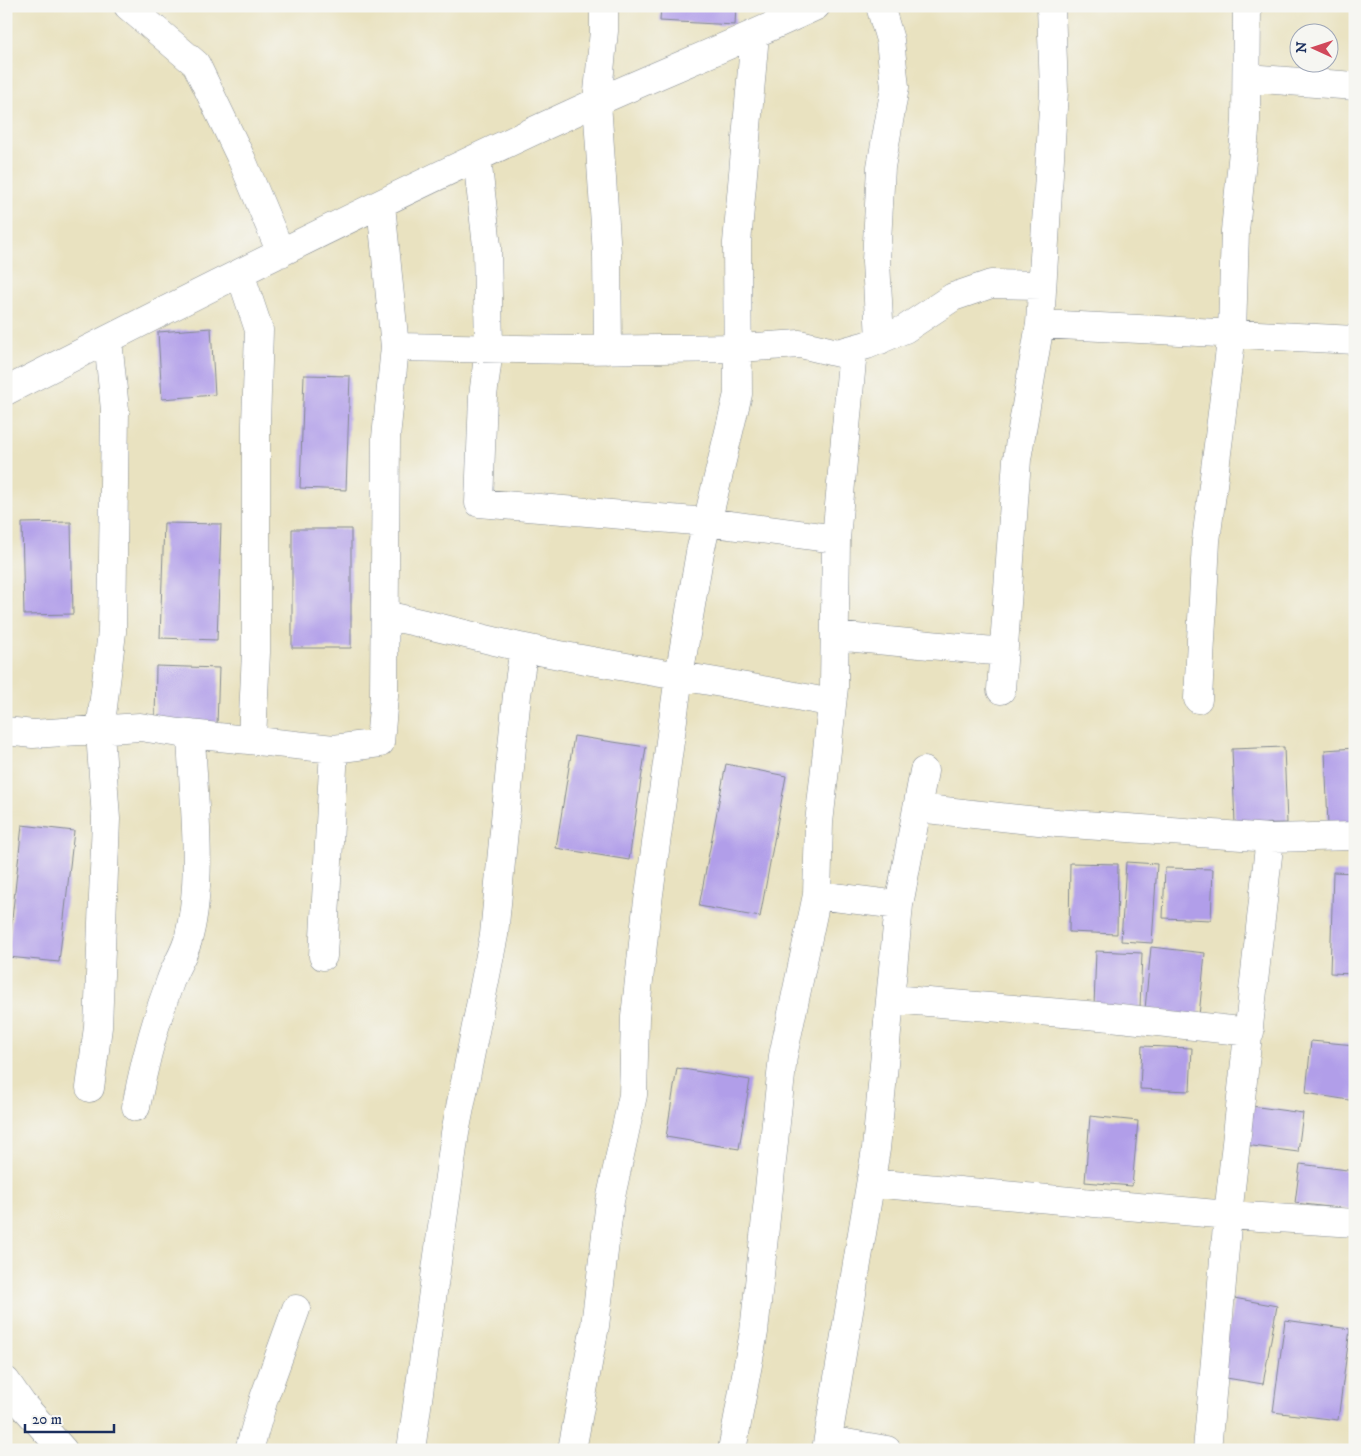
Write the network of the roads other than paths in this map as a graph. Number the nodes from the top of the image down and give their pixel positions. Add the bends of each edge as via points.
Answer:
1 (128, 6) edge
2 (604, 6) edge
3 (816, 6) edge
4 (880, 6) edge
5 (1051, 6) edge
6 (1248, 6) edge
7 (755, 34) junction
8 (1247, 78) junction
9 (1355, 86) edge
10 (597, 102) junction
11 (476, 158) junction
12 (381, 205) junction
13 (281, 253) junction
14 (240, 273) junction
15 (1042, 286) junction
16 (1040, 324) junction
17 (1232, 333) junction
18 (108, 340) junction
19 (880, 340) junction
20 (1355, 340) edge
21 (395, 347) junction
22 (739, 348) junction
23 (488, 350) junction
24 (608, 350) junction
25 (853, 350) junction
26 (6, 391) edge
27 (707, 522) junction
28 (836, 539) junction
29 (384, 615) junction
30 (835, 636) junction
31 (524, 648) junction
32 (1004, 652) junction
33 (680, 676) junction
34 (1001, 690) dead end
35 (1198, 699) dead end
36 (832, 703) junction
37 (6, 731) edge
38 (100, 732) junction
39 (191, 734) junction
40 (252, 740) junction
41 (334, 749) junction
42 (924, 771) dead end
43 (917, 808) junction
44 (1355, 836) edge
45 (1270, 838) junction
46 (817, 895) junction
47 (900, 905) junction
48 (323, 956) dead end
49 (891, 1000) junction
50 (1250, 1032) junction
51 (90, 1088) dead end
52 (136, 1107) dead end
53 (871, 1183) junction
54 (1228, 1215) junction
55 (1355, 1223) edge
56 (296, 1309) dead end
57 (6, 1381) edge
58 (827, 1445) edge
59 (62, 1450) edge
60 (249, 1450) edge
61 (411, 1450) edge
62 (572, 1450) edge
63 (732, 1450) edge
64 (887, 1450) edge
65 (1207, 1450) edge

1 - 13 street via 196,64 242,160
2 - 10 street
3 - 7 street
4 - 19 street via 890,40 895,87 881,167 876,261
5 - 15 street via 1054,91
6 - 8 street
7 - 10 street
7 - 22 street via 737,244
8 - 9 street
8 - 17 street via 1235,231
10 - 11 street
10 - 24 street via 607,255
11 - 12 street
11 - 23 street via 487,246
12 - 13 street
12 - 21 street
13 - 14 street
14 - 18 street
14 - 40 street via 259,330
15 - 16 street
15 - 19 street via 991,284 953,297 905,329
16 - 17 street
16 - 32 street via 1017,459
17 - 20 street
17 - 35 street via 1206,541
18 - 26 street
18 - 38 street via 115,410 112,632
19 - 25 street
21 - 23 street
21 - 29 street via 386,438
22 - 24 street
22 - 25 street via 800,344 838,353
22 - 27 street via 738,394
23 - 24 street
23 - 27 street via 483,396 480,504
25 - 28 street
27 - 28 street
27 - 33 street
28 - 30 street
29 - 31 street
29 - 41 street via 384,696 380,743
30 - 32 street
30 - 36 street
31 - 33 street
31 - 61 street via 494,935 455,1133
32 - 34 street
33 - 36 street
33 - 62 street via 646,916 635,1017 633,1095 610,1201 596,1326
36 - 46 street via 819,823
37 - 38 street via 33,734
38 - 39 street via 140,727
38 - 51 street via 106,819 98,1027
39 - 40 street
39 - 52 street via 197,852 194,910 189,938 160,1008
40 - 41 street
41 - 48 street
42 - 43 street
43 - 45 street via 1058,823
43 - 47 street
44 - 45 street
45 - 50 street
46 - 47 street
46 - 63 street via 783,1056 754,1332
47 - 49 street
49 - 50 street via 1101,1016
49 - 53 street
50 - 54 street
53 - 54 street
53 - 58 street
54 - 55 street
54 - 65 street
56 - 60 street
57 - 59 street
58 - 64 street

